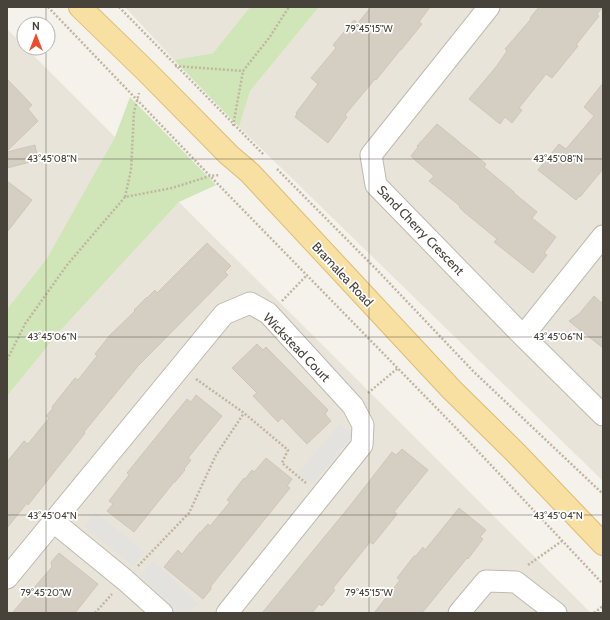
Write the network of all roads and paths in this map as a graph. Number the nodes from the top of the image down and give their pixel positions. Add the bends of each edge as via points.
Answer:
1 (48, 7) edge
2 (80, 7) edge
3 (119, 7) edge
4 (489, 7) edge
5 (243, 71) dead end
6 (234, 124) junction
7 (228, 154) junction
8 (266, 158) dead end
9 (276, 168) dead end
10 (250, 173) junction
11 (210, 176) junction
12 (603, 236) edge
13 (307, 275) junction
14 (268, 313) junction
15 (523, 336) junction
16 (7, 360) edge
17 (180, 367) junction
18 (398, 368) junction
19 (353, 406) junction
20 (244, 414) junction
21 (603, 415) edge
22 (603, 494) edge
23 (321, 496) junction
24 (54, 522) junction
25 (562, 541) junction
26 (603, 544) edge
27 (7, 578) edge
28 (125, 580) junction
29 (516, 582) junction
30 (603, 584) edge
31 (603, 606) edge
32 (95, 613) edge
33 (162, 613) edge
34 (227, 613) edge
35 (460, 613) edge
36 (556, 613) edge
37 (594, 613) edge

1 - 11 path
2 - 7 main road, Bramalea Road
3 - 6 path
4 - 15 street, Sand Cherry Crescent via 371,154 376,185
5 - 6 path
6 - 7 path
6 - 8 path
7 - 10 main road, Bramalea Road
9 - 22 path via 474,372
10 - 11 path
10 - 26 main road, Bramalea Road via 452,390
11 - 13 path
11 - 16 path via 172,188 125,198 67,265 25,324
12 - 15 street
13 - 14 path
13 - 18 path
14 - 17 street, Wickstead Court via 250,303 224,314
14 - 19 street, Wickstead Court
15 - 21 street, Sand Cherry Crescent
17 - 20 path
17 - 24 street, Wickstead Court
18 - 19 path
18 - 25 path
19 - 23 street, Wickstead Court via 363,425 362,445
20 - 23 path via 288,450 282,462
20 - 28 path via 216,454 189,512
23 - 34 street, Wickstead Court
24 - 27 street, Wickstead Court
24 - 28 street
25 - 29 path via 525,567
25 - 30 path
28 - 32 path
28 - 33 street
29 - 35 street via 486,581
29 - 36 street
31 - 37 path

